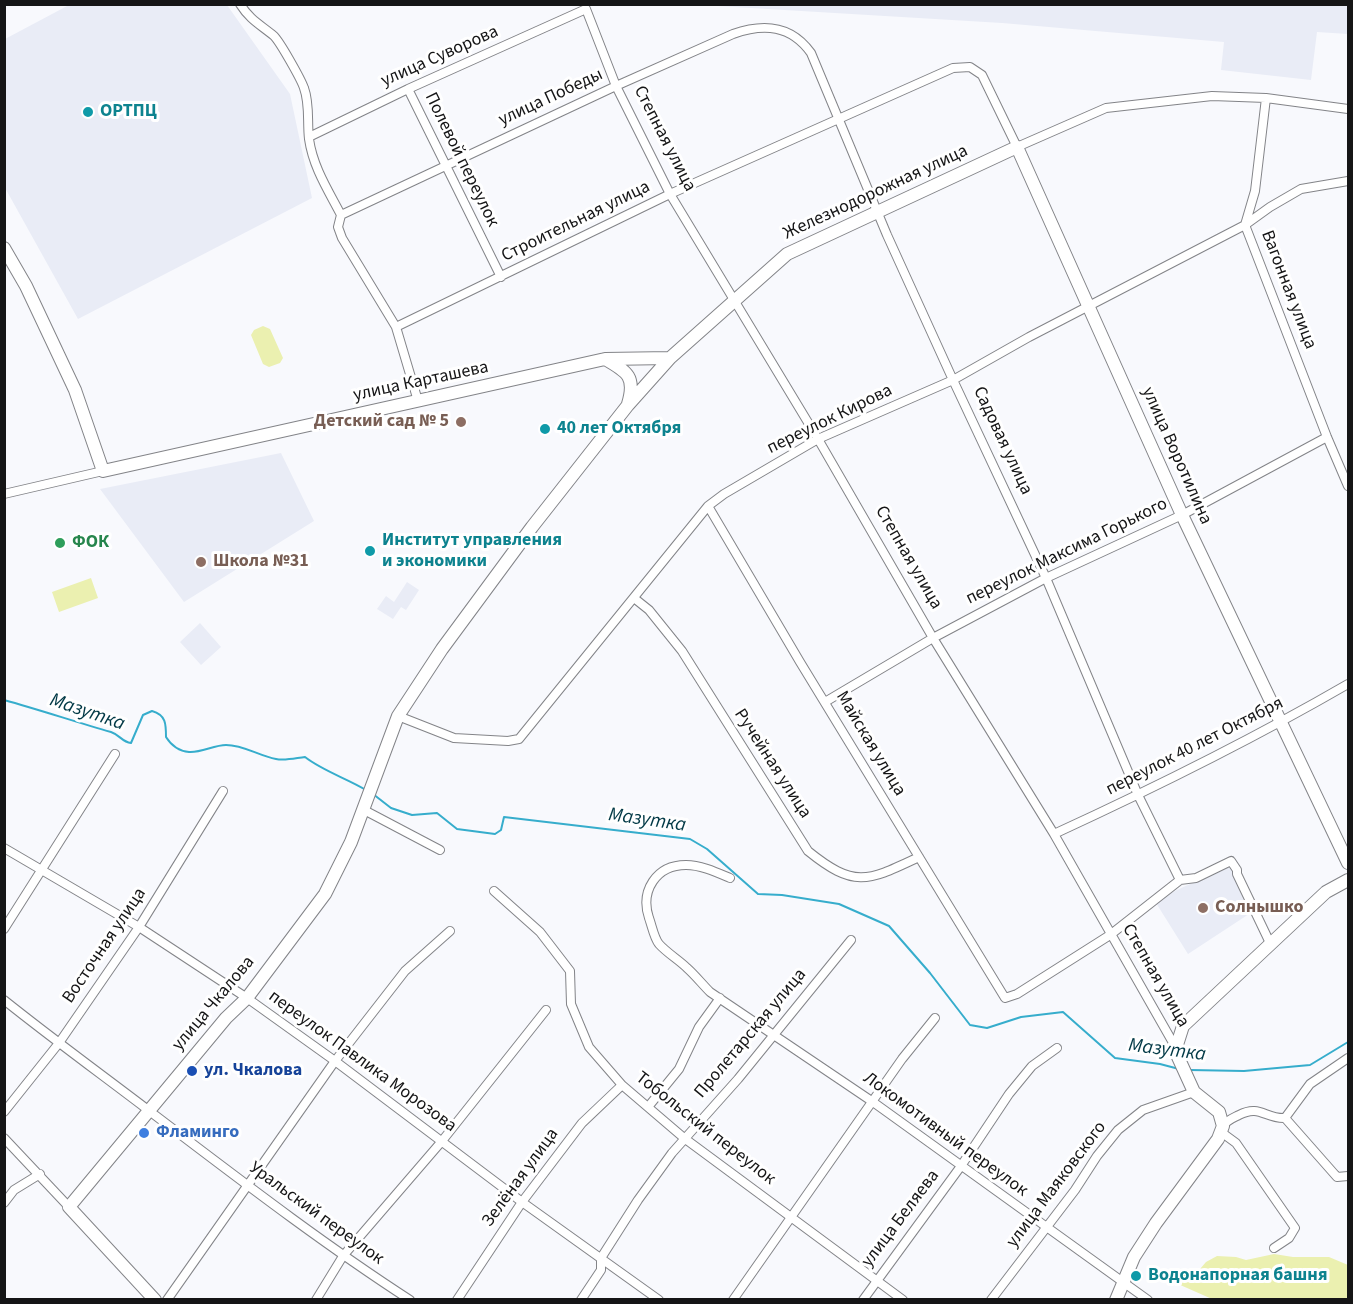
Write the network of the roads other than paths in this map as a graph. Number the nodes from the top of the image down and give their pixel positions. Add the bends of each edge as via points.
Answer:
1 (240, 4) edge
2 (586, 9) joint
3 (780, 30) joint
4 (970, 67) joint
5 (616, 86) junction
6 (408, 89) junction
7 (1266, 98) junction
8 (1348, 109) edge
9 (839, 118) junction
10 (309, 137) junction
11 (1017, 147) junction
12 (444, 166) junction
13 (1348, 181) edge
14 (670, 194) junction
15 (878, 213) junction
16 (341, 215) junction
17 (1245, 225) junction
18 (4, 248) edge
19 (501, 277) junction
20 (734, 301) junction
21 (1089, 307) junction
22 (396, 327) junction
23 (670, 358) junction
24 (605, 359) junction
25 (952, 380) junction
26 (418, 400) junction
27 (628, 405) junction
28 (1327, 437) junction
29 (819, 439) junction
30 (103, 471) junction
31 (1348, 486) edge
32 (4, 494) edge
33 (708, 506) junction
34 (1182, 515) junction
35 (1046, 578) junction
36 (634, 598) junction
37 (933, 638) junction
38 (1348, 684) edge
39 (825, 702) junction
40 (398, 716) junction
41 (1281, 723) junction
42 (114, 754) dead end
43 (223, 791) dead end
44 (1138, 795) junction
45 (364, 810) junction
46 (1054, 834) junction
47 (4, 848) edge
48 (440, 850) dead end
49 (919, 857) junction
50 (1348, 863) edge
51 (42, 870) junction
52 (730, 878) dead end
53 (1180, 880) junction
54 (1348, 880) edge
55 (494, 891) dead end
56 (139, 927) junction
57 (4, 929) edge
58 (450, 931) dead end
59 (1110, 935) junction
60 (851, 940) dead end
61 (1271, 945) junction
62 (247, 998) junction
63 (720, 998) junction
64 (4, 1000) edge
65 (546, 1010) dead end
66 (935, 1018) dead end
67 (774, 1035) junction
68 (59, 1043) junction
69 (1057, 1048) dead end
70 (1176, 1048) junction
71 (1348, 1058) edge
72 (335, 1061) junction
73 (622, 1085) junction
74 (1194, 1092) junction
75 (873, 1102) junction
76 (648, 1107) junction
77 (149, 1110) junction
78 (4, 1112) edge
79 (1285, 1118) junction
80 (1222, 1129) junction
81 (4, 1138) edge
82 (684, 1138) junction
83 (442, 1141) junction
84 (961, 1166) junction
85 (40, 1174) junction
86 (1348, 1176) edge
87 (247, 1185) junction
88 (522, 1202) junction
89 (4, 1203) edge
90 (69, 1207) junction
91 (791, 1217) junction
92 (1046, 1228) junction
93 (1274, 1248) dead end
94 (343, 1256) junction
95 (601, 1258) junction
96 (875, 1281) junction
97 (1124, 1284) junction
98 (155, 1299) edge
99 (167, 1299) edge
100 (316, 1299) edge
101 (410, 1299) edge
102 (457, 1299) edge
103 (580, 1299) edge
104 (659, 1299) edge
105 (733, 1299) edge
106 (863, 1299) edge
107 (903, 1299) edge
108 (991, 1299) edge
109 (1116, 1299) edge
110 (1148, 1299) edge

1 - 10 street via 255,23 276,37 305,88
2 - 5 street, Степная улица
2 - 6 street, улица Суворова
3 - 5 street, улица Победы via 749,28
3 - 9 street, Садовая улица via 803,42 811,53
4 - 9 street, Строительная улица via 953,68
4 - 11 street, улица Воротилина via 982,75
5 - 12 street, улица Победы
5 - 14 street, Степная улица
6 - 10 street, улица Суворова
6 - 12 street, Полевой переулок
7 - 8 street, Железнодорожная улица
7 - 11 street, Железнодорожная улица via 1212,96 1106,108
7 - 17 street, Вагонная улица via 1255,191
9 - 14 street, Строительная улица
9 - 15 street, Садовая улица
10 - 16 street via 319,174
11 - 15 street, Железнодорожная улица
11 - 21 street, улица Воротилина
12 - 16 street, улица Победы
12 - 19 street, Полевой переулок
13 - 17 street, переулок Кирова via 1301,189
14 - 19 street, Строительная улица
14 - 20 street, Степная улица
15 - 20 street, Железнодорожная улица via 786,254
15 - 25 street, Садовая улица
16 - 22 street via 338,227 342,238
17 - 21 street, переулок Кирова
17 - 28 street, Вагонная улица
18 - 30 street via 75,390
19 - 22 street, Строительная улица
20 - 23 street, Железнодорожная улица
20 - 29 street, Степная улица
21 - 25 street, переулок Кирова
21 - 34 street, улица Воротилина
22 - 26 street
23 - 24 street, улица Карташева
23 - 27 street, Железнодорожная улица
24 - 26 street, улица Карташева
24 - 27 street via 628,374 632,385
25 - 29 street, переулок Кирова
25 - 35 street, Садовая улица
26 - 30 street, улица Карташева
27 - 40 street, Железнодорожная улица via 532,527
28 - 31 street, Вагонная улица
28 - 34 street, переулок Максима Горького
29 - 33 street, переулок Кирова
29 - 37 street, Степная улица
30 - 32 street, улица Карташева
33 - 36 street, переулок Кирова
33 - 39 street, Майская улица
34 - 35 street, переулок Максима Горького
34 - 41 street, улица Воротилина
35 - 37 street, переулок Максима Горького
35 - 44 street, Садовая улица
36 - 40 street, переулок Кирова via 519,739 454,738
36 - 49 street, Ручейная улица via 649,610 682,651 808,851 826,866 863,879
37 - 39 street, переулок Максима Горького
37 - 46 street, Степная улица
38 - 41 street, переулок 40 лет Октября
39 - 49 street, Майская улица
40 - 45 street, Железнодорожная улица
41 - 44 street, переулок 40 лет Октября
41 - 50 street, улица Воротилина
42 - 51 street
43 - 56 street, Восточная улица
44 - 46 street, переулок 40 лет Октября
44 - 53 street, Садовая улица
45 - 48 street
45 - 62 street, улица Чкалова via 325,894
46 - 59 street, Степная улица
47 - 51 street, переулок Павлика Морозова
49 - 59 street, Майская улица via 1005,998
51 - 56 street, переулок Павлика Морозова
51 - 57 street
52 - 63 street, Локомотивный переулок via 698,866 670,867 651,882 645,898 658,943
53 - 59 street
53 - 61 street via 1196,878 1231,861
54 - 61 street via 1326,892
55 - 73 street, Тобольский переулок via 540,932 570,971 571,1004 589,1047
56 - 62 street, переулок Павлика Морозова
56 - 68 street, Восточная улица
58 - 72 street via 405,971
59 - 70 street, Степная улица
60 - 67 street, Пролетарская улица
61 - 70 street via 1183,1026
62 - 72 street, переулок Павлика Морозова
62 - 77 street, улица Чкалова
63 - 67 street, Локомотивный переулок
63 - 76 street via 699,1027 679,1069
64 - 68 street, Уральский переулок
65 - 83 street
66 - 75 street
67 - 75 street, Локомотивный переулок
67 - 82 street, Пролетарская улица
68 - 77 street, Уральский переулок
68 - 78 street, Восточная улица
69 - 84 street, улица Беляева via 1032,1066 1009,1094
70 - 74 street, Степная улица
71 - 79 street via 1310,1084
72 - 83 street, переулок Павлика Морозова
72 - 87 street
73 - 76 street, Тобольский переулок
73 - 88 street, Зелёная улица via 582,1123
74 - 80 street, Степная улица via 1219,1112
74 - 92 street, улица Маяковского via 1143,1110 1118,1130
75 - 84 street, Локомотивный переулок
75 - 91 street
76 - 82 street, Тобольский переулок
77 - 87 street, Уральский переулок
77 - 90 street, улица Чкалова
79 - 80 street via 1275,1119 1260,1110 1248,1110 1226,1122
79 - 86 street via 1337,1177
80 - 93 street via 1295,1228 1289,1238
80 - 97 street via 1156,1222 1134,1257
81 - 85 street
82 - 91 street, Тобольский переулок
82 - 95 street, Пролетарская улица
83 - 88 street, переулок Павлика Морозова
83 - 94 street
84 - 92 street, Локомотивный переулок
84 - 96 street, улица Беляева
85 - 89 street via 14,1190
85 - 90 street
87 - 94 street, Уральский переулок
87 - 99 street
88 - 95 street, переулок Павлика Морозова
88 - 102 street, Зелёная улица
90 - 98 street
91 - 96 street, Тобольский переулок
91 - 105 street
92 - 97 street, Локомотивный переулок
92 - 108 street, улица Маяковского
94 - 100 street
94 - 101 street, Уральский переулок
95 - 103 street, Пролетарская улица via 601,1270
95 - 104 street, переулок Павлика Морозова
96 - 106 street, улица Беляева
96 - 107 street, Тобольский переулок
97 - 109 street
97 - 110 street, Локомотивный переулок

